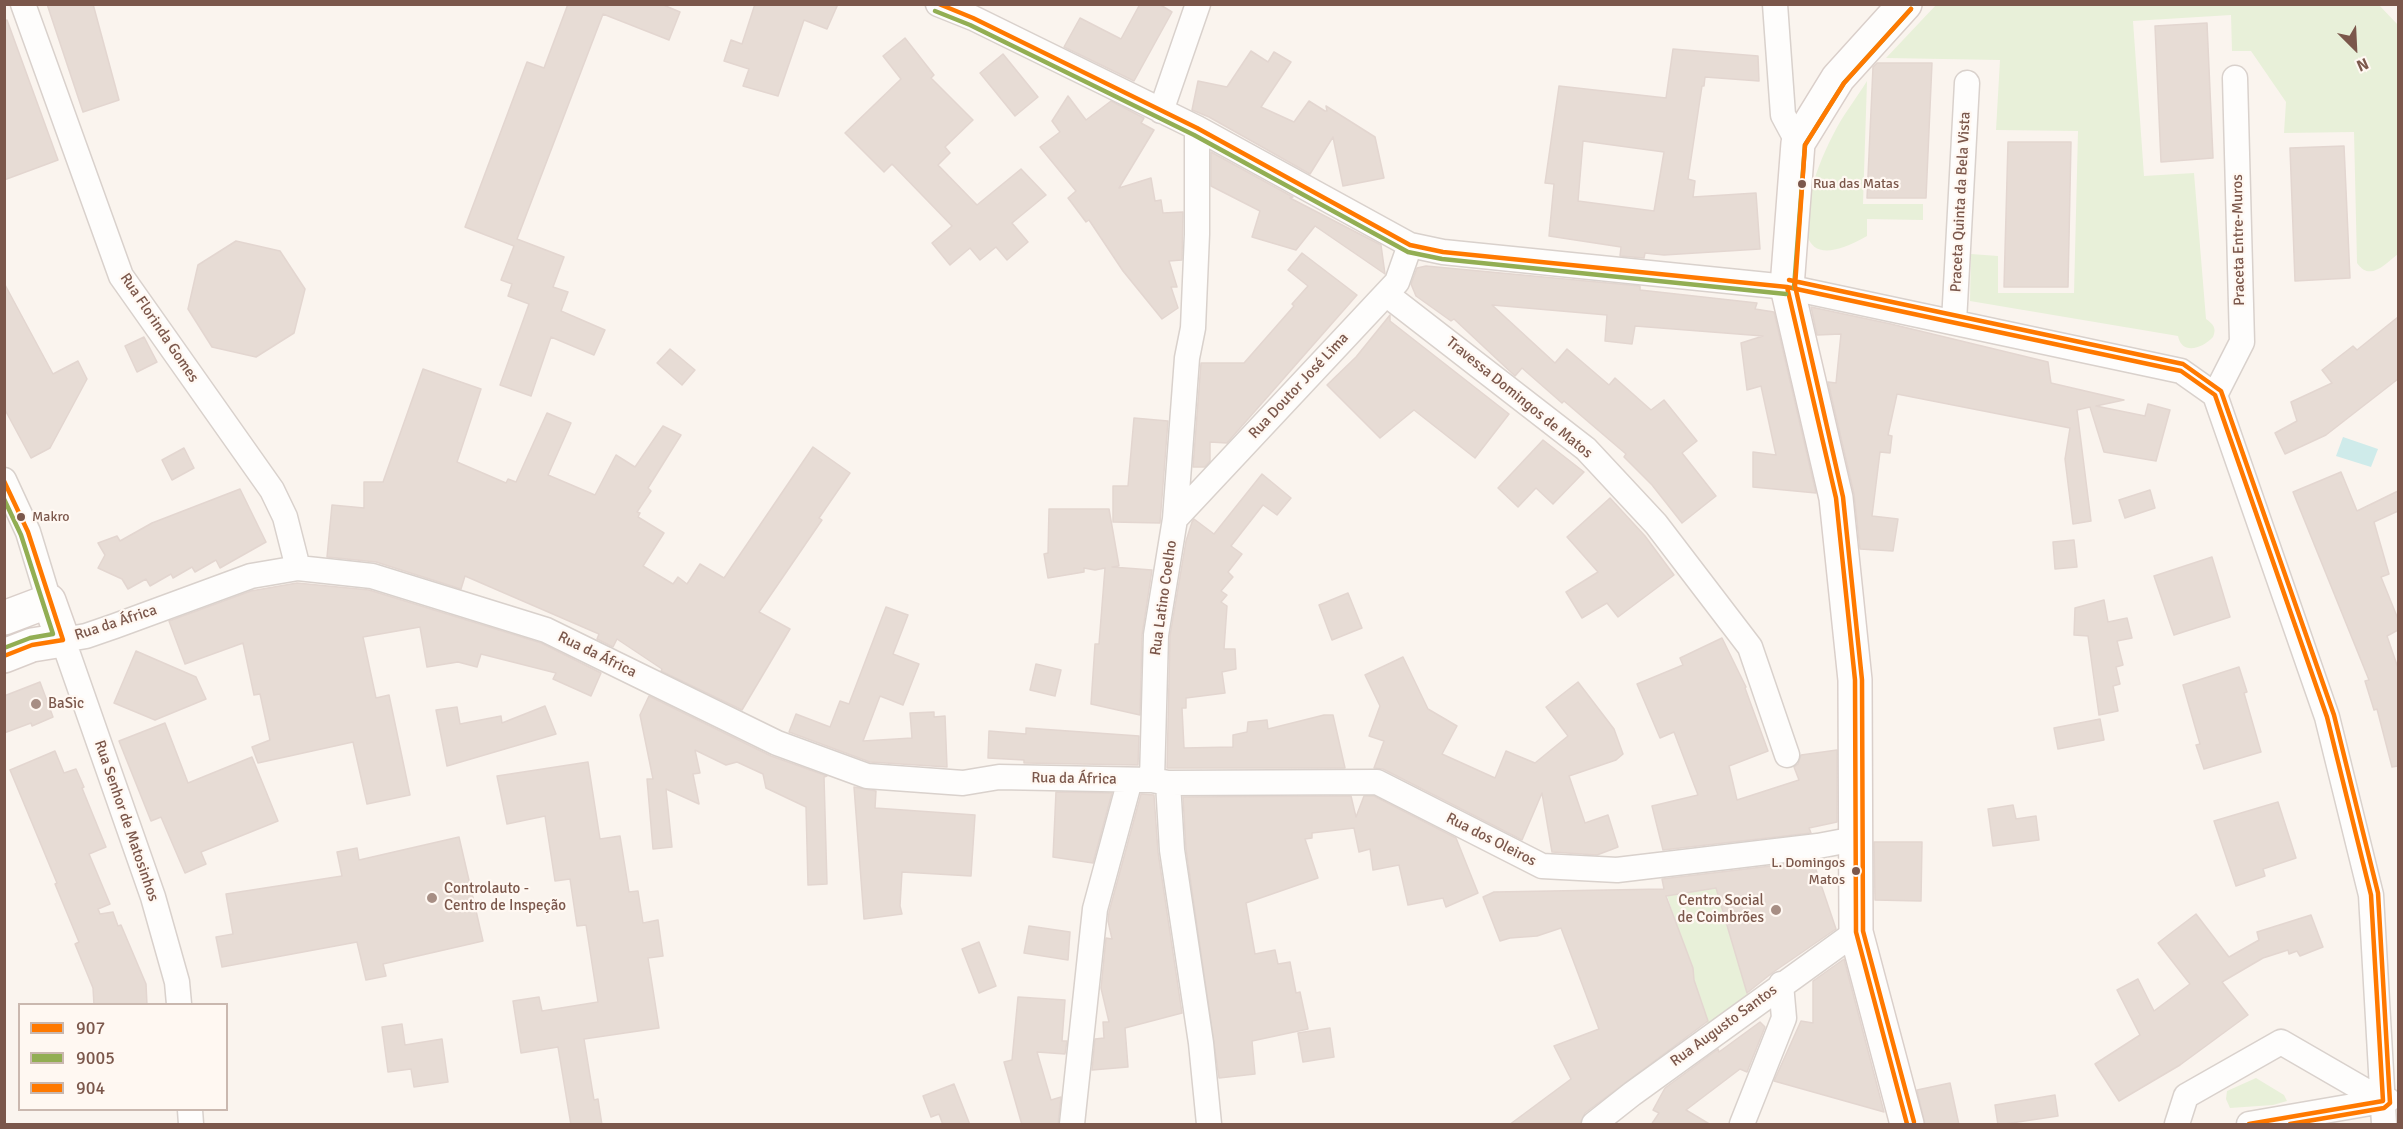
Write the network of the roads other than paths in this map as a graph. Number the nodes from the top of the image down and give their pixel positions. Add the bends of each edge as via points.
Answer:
1 (23, 4) edge
2 (938, 4) edge
3 (1198, 4) edge
4 (1775, 4) edge
5 (1905, 4) edge
6 (2235, 78) dead end
7 (1967, 83) dead end
8 (1161, 111) junction
9 (1197, 128) junction
10 (1798, 143) junction
11 (1410, 245) junction
12 (1787, 287) junction
13 (1386, 294) junction
14 (1954, 322) junction
15 (2215, 395) junction
16 (4, 480) edge
17 (1175, 519) junction
18 (298, 568) junction
19 (49, 601) junction
20 (4, 618) edge
21 (63, 640) junction
22 (4, 656) edge
23 (1787, 755) dead end
24 (1150, 781) junction
25 (1855, 838) junction
26 (1856, 932) junction
27 (1781, 984) junction
28 (179, 1003) edge
29 (2391, 1100) edge
30 (1072, 1125) edge
31 (1209, 1125) edge
32 (1594, 1125) edge
33 (1742, 1125) edge
34 (1907, 1125) edge
35 (2177, 1125) edge
36 (2249, 1125) edge
37 (2385, 1125) edge

1 - 18 street, Rua Florinda Gomes via 121,276 272,490 285,517
2 - 8 street
3 - 8 street
4 - 10 street via 1783,115
5 - 10 main road via 1838,78
6 - 15 street, Praceta Entre-Muros via 2242,342
7 - 14 street, Praceta Quinta da Bela Vista
8 - 9 street
9 - 11 street
9 - 17 street, Rua Latino Coelho via 1193,328 1187,358
10 - 12 main road
11 - 12 street via 1443,252
11 - 13 street, Rua Doutor José Lima via 1397,282
12 - 14 street
12 - 25 main road via 1836,498 1855,680
13 - 17 street, Rua Doutor José Lima
13 - 23 street, Travessa Domingos de Matos via 1586,449 1656,524 1750,647
14 - 15 street via 2181,371
15 - 29 street via 2327,717 2371,895
16 - 19 street via 28,532
17 - 24 street, Rua Latino Coelho via 1156,636
18 - 21 street, Rua da África via 251,576 86,636
18 - 24 street, Rua da África via 372,576 546,630 777,743 867,776 963,783 999,777
19 - 20 main road
19 - 21 main road
21 - 22 main road via 32,645
21 - 28 street, Rua Senhor de Matosinhos via 153,897 177,981
24 - 25 street, Rua dos Oleiros via 1377,782 1542,866 1617,870
24 - 30 street via 1095,909
24 - 31 street, Rua Latino Coelho via 1172,850 1202,1043
25 - 26 main road
26 - 27 street, Rua Augusto Santos
26 - 34 main road
27 - 32 street, Rua Augusto Santos
27 - 33 street via 1784,1018
29 - 35 street via 2280,1042 2186,1096
29 - 36 street
29 - 37 street

